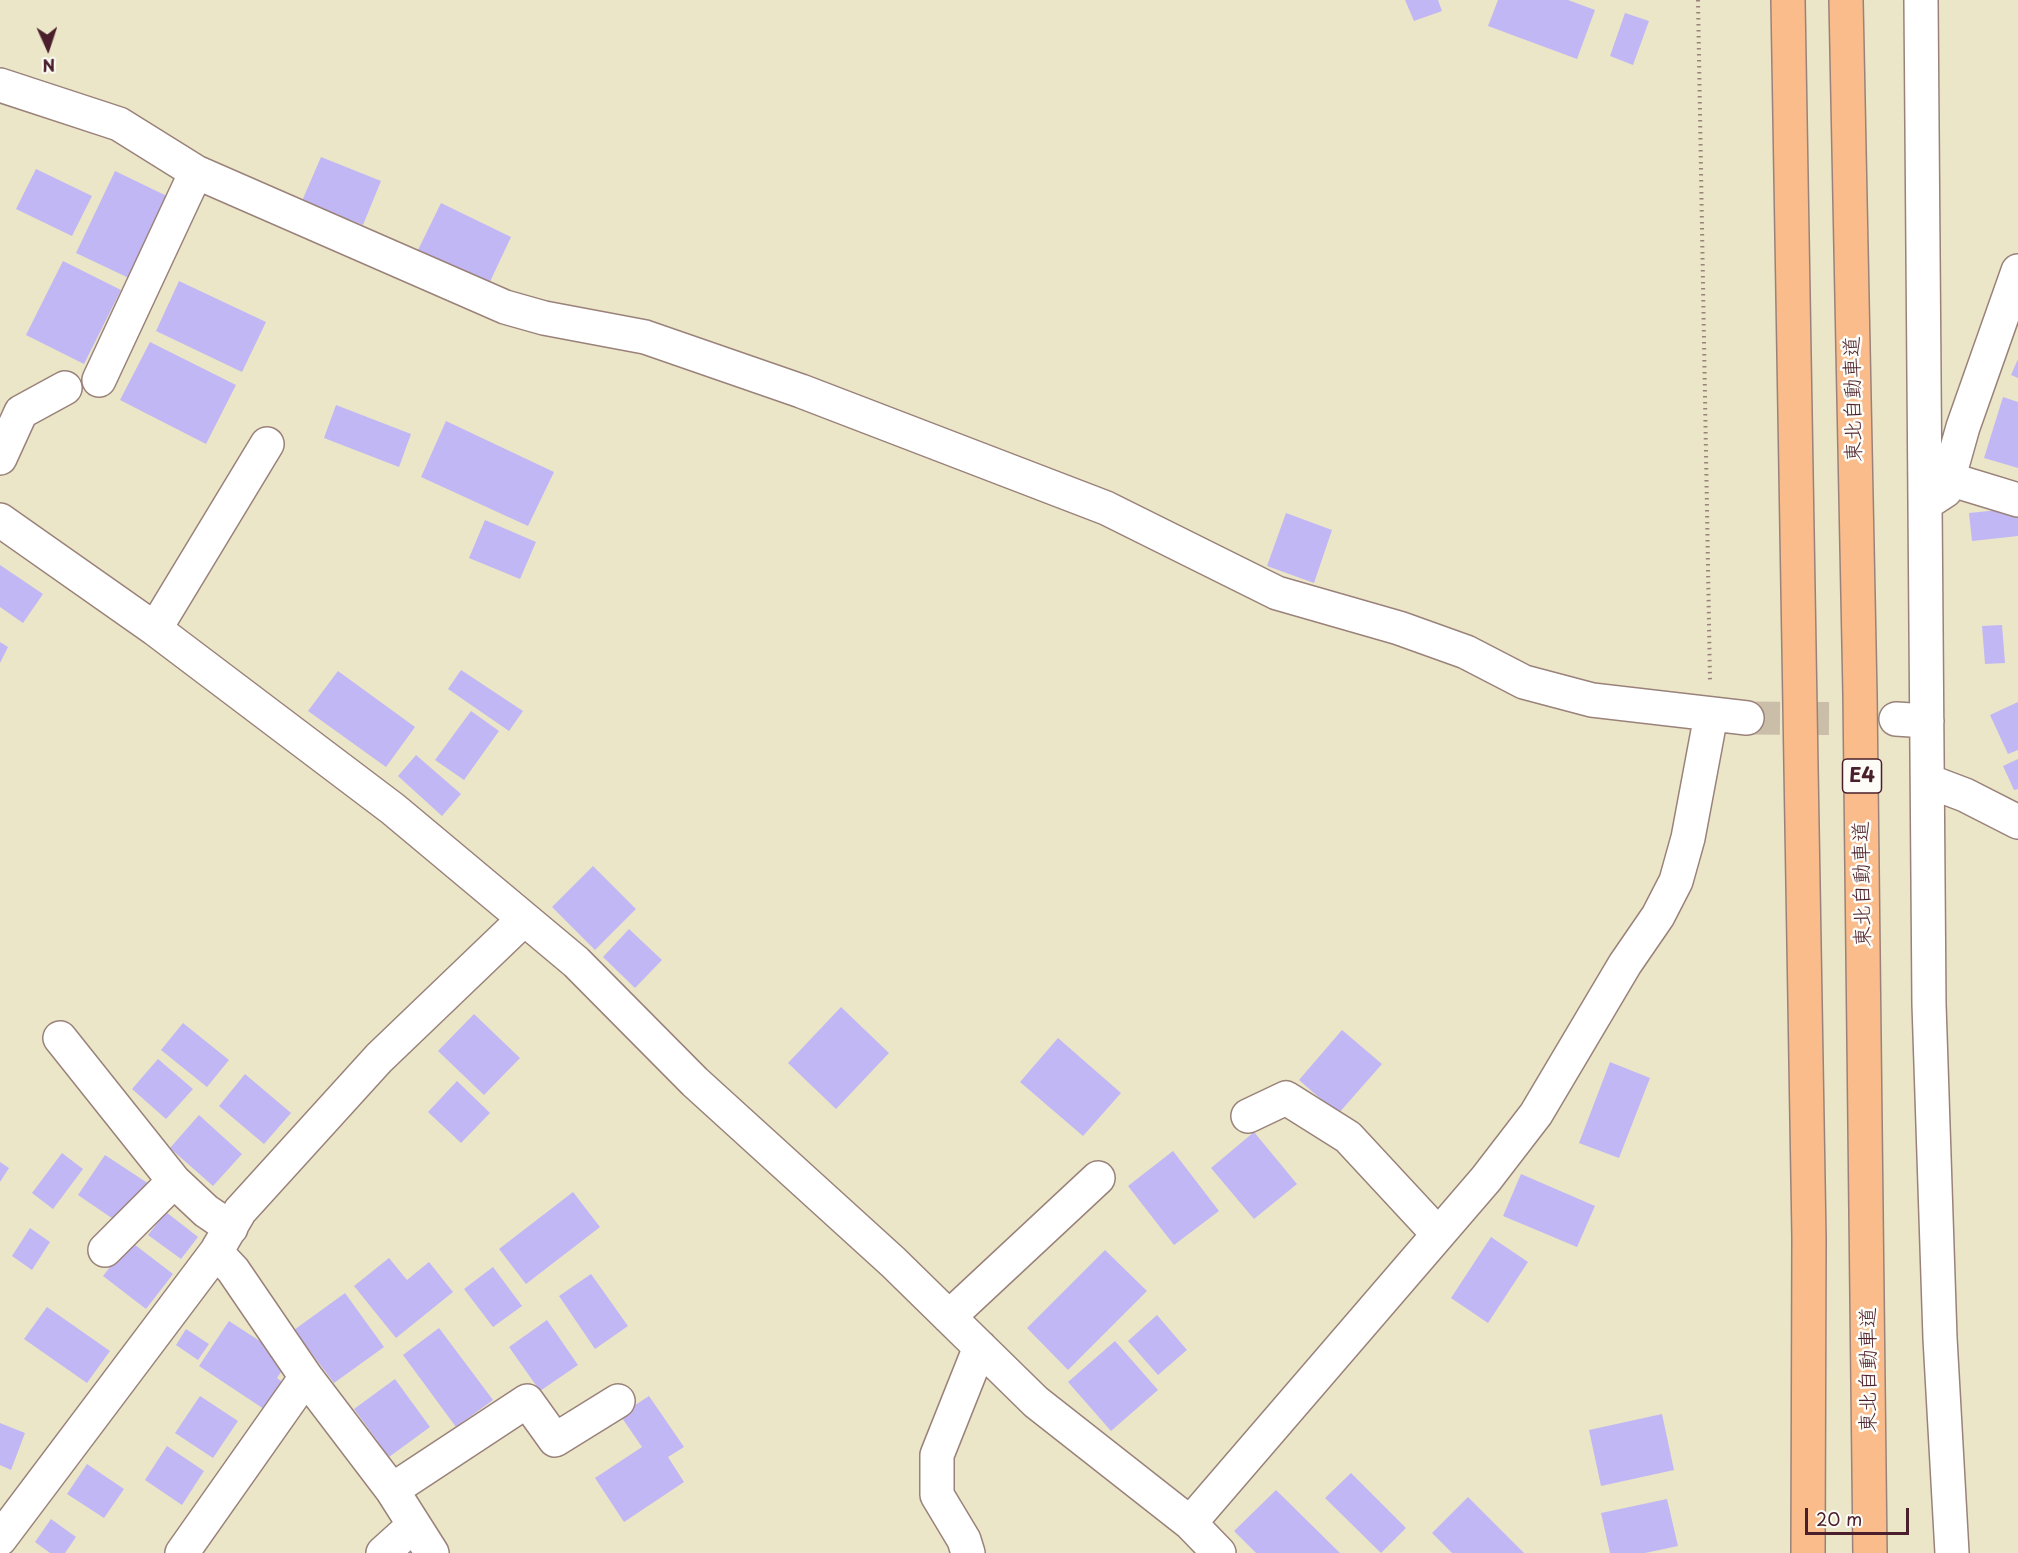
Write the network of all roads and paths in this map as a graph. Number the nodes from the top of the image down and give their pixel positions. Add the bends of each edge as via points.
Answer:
1 (1698, 0) edge
2 (1788, 0) edge
3 (1846, 0) edge
4 (1921, 0) edge
5 (0, 85) edge
6 (196, 172) junction
7 (2018, 271) edge
8 (99, 380) dead end
9 (65, 388) dead end
10 (267, 444) dead end
11 (0, 458) edge
12 (1949, 479) junction
13 (2018, 500) edge
14 (1925, 504) junction
15 (0, 520) edge
16 (155, 628) junction
17 (1711, 715) junction
18 (1748, 718) tunnel mouth
19 (1928, 780) junction
20 (2018, 822) edge
21 (524, 919) junction
22 (60, 1038) dead end
23 (1248, 1116) dead end
24 (1098, 1178) dead end
25 (174, 1181) junction
26 (1438, 1234) junction
27 (224, 1240) junction
28 (105, 1250) dead end
29 (949, 1317) junction
30 (980, 1347) junction
31 (306, 1377) junction
32 (618, 1401) dead end
33 (392, 1490) junction
34 (1190, 1523) junction
35 (414, 1525) junction
36 (0, 1539) edge
37 (182, 1553) edge
38 (383, 1553) edge
39 (432, 1553) edge
40 (968, 1553) edge
41 (1219, 1553) edge
42 (1808, 1553) edge
43 (1870, 1553) edge
44 (1952, 1553) edge

1 - 17 path
2 - 42 highway via 1808,1166
3 - 43 highway, 東北自動車道 / E4 via 1860,694
4 - 14 street
5 - 6 street via 119,124
6 - 8 street
6 - 17 street via 505,307 645,337 801,391 1106,508 1276,593 1399,628 1466,652 1524,682 1592,700
7 - 12 street
9 - 11 street via 21,412
10 - 16 street
12 - 13 street
12 - 14 street via 1945,491
14 - 19 street via 1911,720
15 - 16 street
16 - 21 street via 393,809
17 - 18 street
17 - 26 street via 1688,838 1676,881 1658,916 1536,1114
19 - 20 street
19 - 44 street via 1929,1004
21 - 27 street via 379,1058 240,1211
21 - 29 street via 576,962 695,1082
22 - 25 street
23 - 26 street via 1286,1098 1348,1137
24 - 29 street
25 - 27 street via 206,1211
25 - 28 street
26 - 34 street
27 - 31 street via 233,1270
27 - 36 street
29 - 30 street
30 - 34 street via 1036,1402
30 - 40 street via 937,1455 937,1496
31 - 33 street
31 - 37 street
32 - 33 street via 555,1440 527,1401
33 - 35 street
34 - 41 street
35 - 38 street
35 - 39 street

